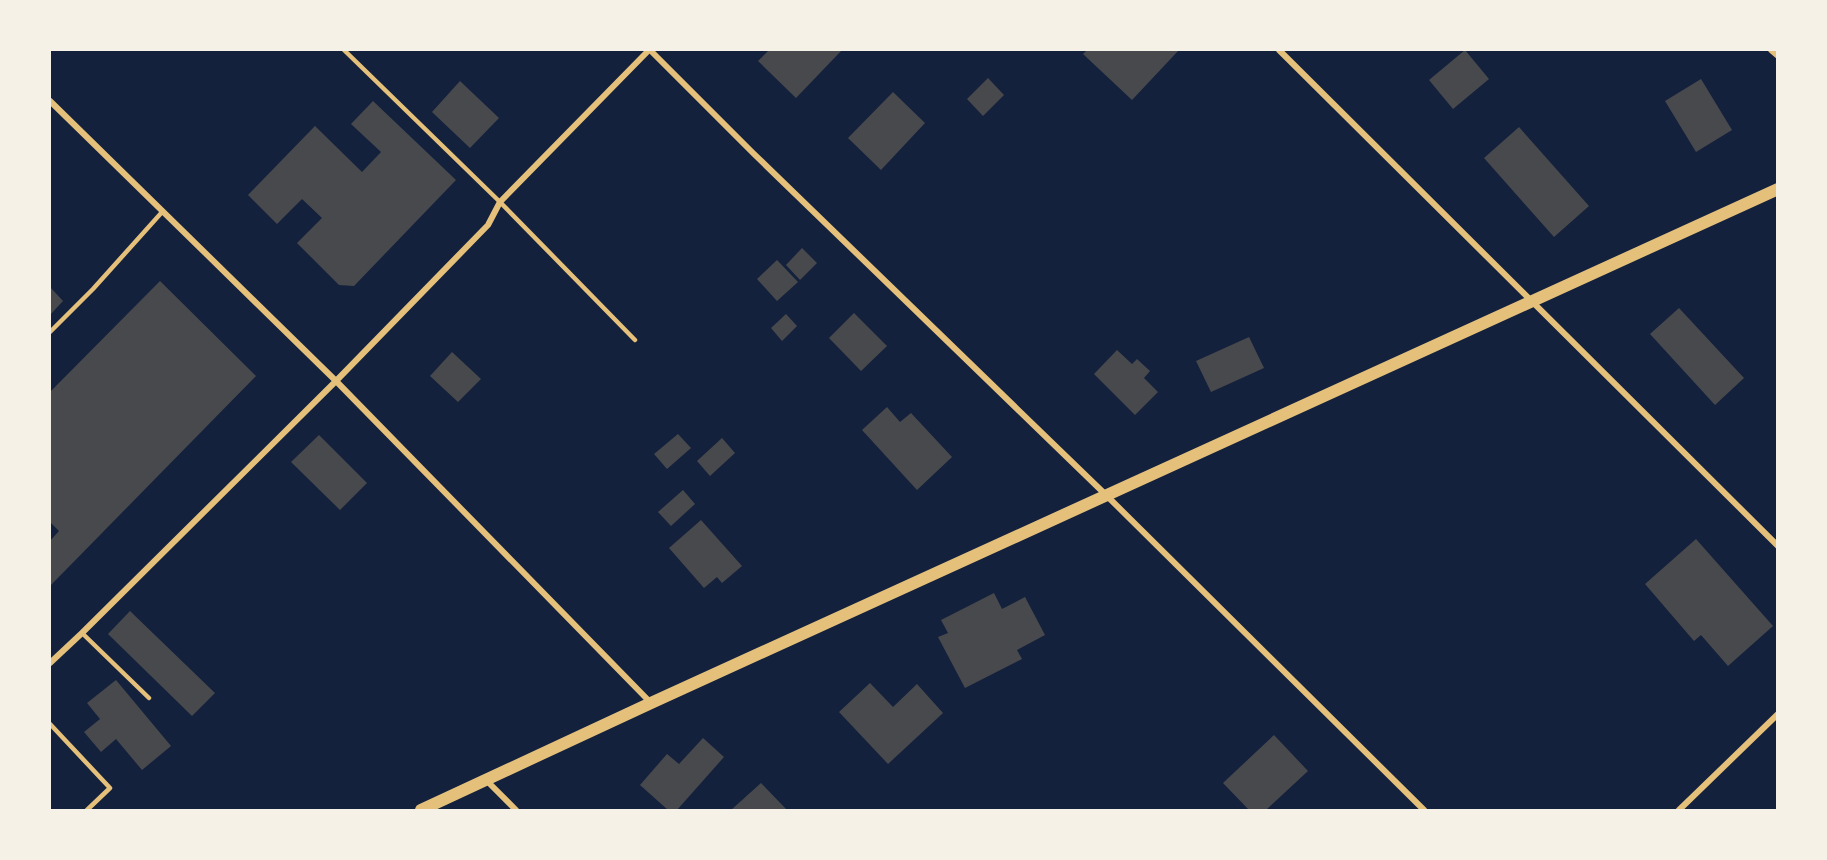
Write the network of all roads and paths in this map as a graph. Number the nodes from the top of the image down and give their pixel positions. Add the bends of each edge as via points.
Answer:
1 (344, 50) edge
2 (650, 50) edge
3 (1279, 50) edge
4 (1771, 50) edge
5 (1778, 56) edge
6 (50, 101) edge
7 (1778, 189) edge
8 (500, 202) junction
9 (163, 211) junction
10 (1531, 301) junction
11 (50, 332) edge
12 (635, 340) dead end
13 (336, 381) junction
14 (1106, 495) junction
15 (1778, 546) edge
16 (82, 633) junction
17 (50, 663) edge
18 (149, 698) dead end
19 (651, 703) junction
20 (1778, 714) edge
21 (50, 724) edge
22 (486, 780) junction
23 (87, 810) edge
24 (422, 810) edge
25 (516, 810) edge
26 (1424, 810) edge
27 (1680, 810) edge

1 - 8 lane
2 - 8 street
2 - 14 street
3 - 10 street
4 - 5 street
6 - 9 street
7 - 10 main road
8 - 12 lane
8 - 13 street via 488,225
9 - 11 lane
9 - 13 street
10 - 14 main road
10 - 15 street
13 - 16 street
13 - 19 street
14 - 19 main road
14 - 26 street
16 - 17 street
16 - 18 lane
19 - 22 main road
20 - 27 street
21 - 23 lane via 110,788
22 - 24 main road
22 - 25 street

